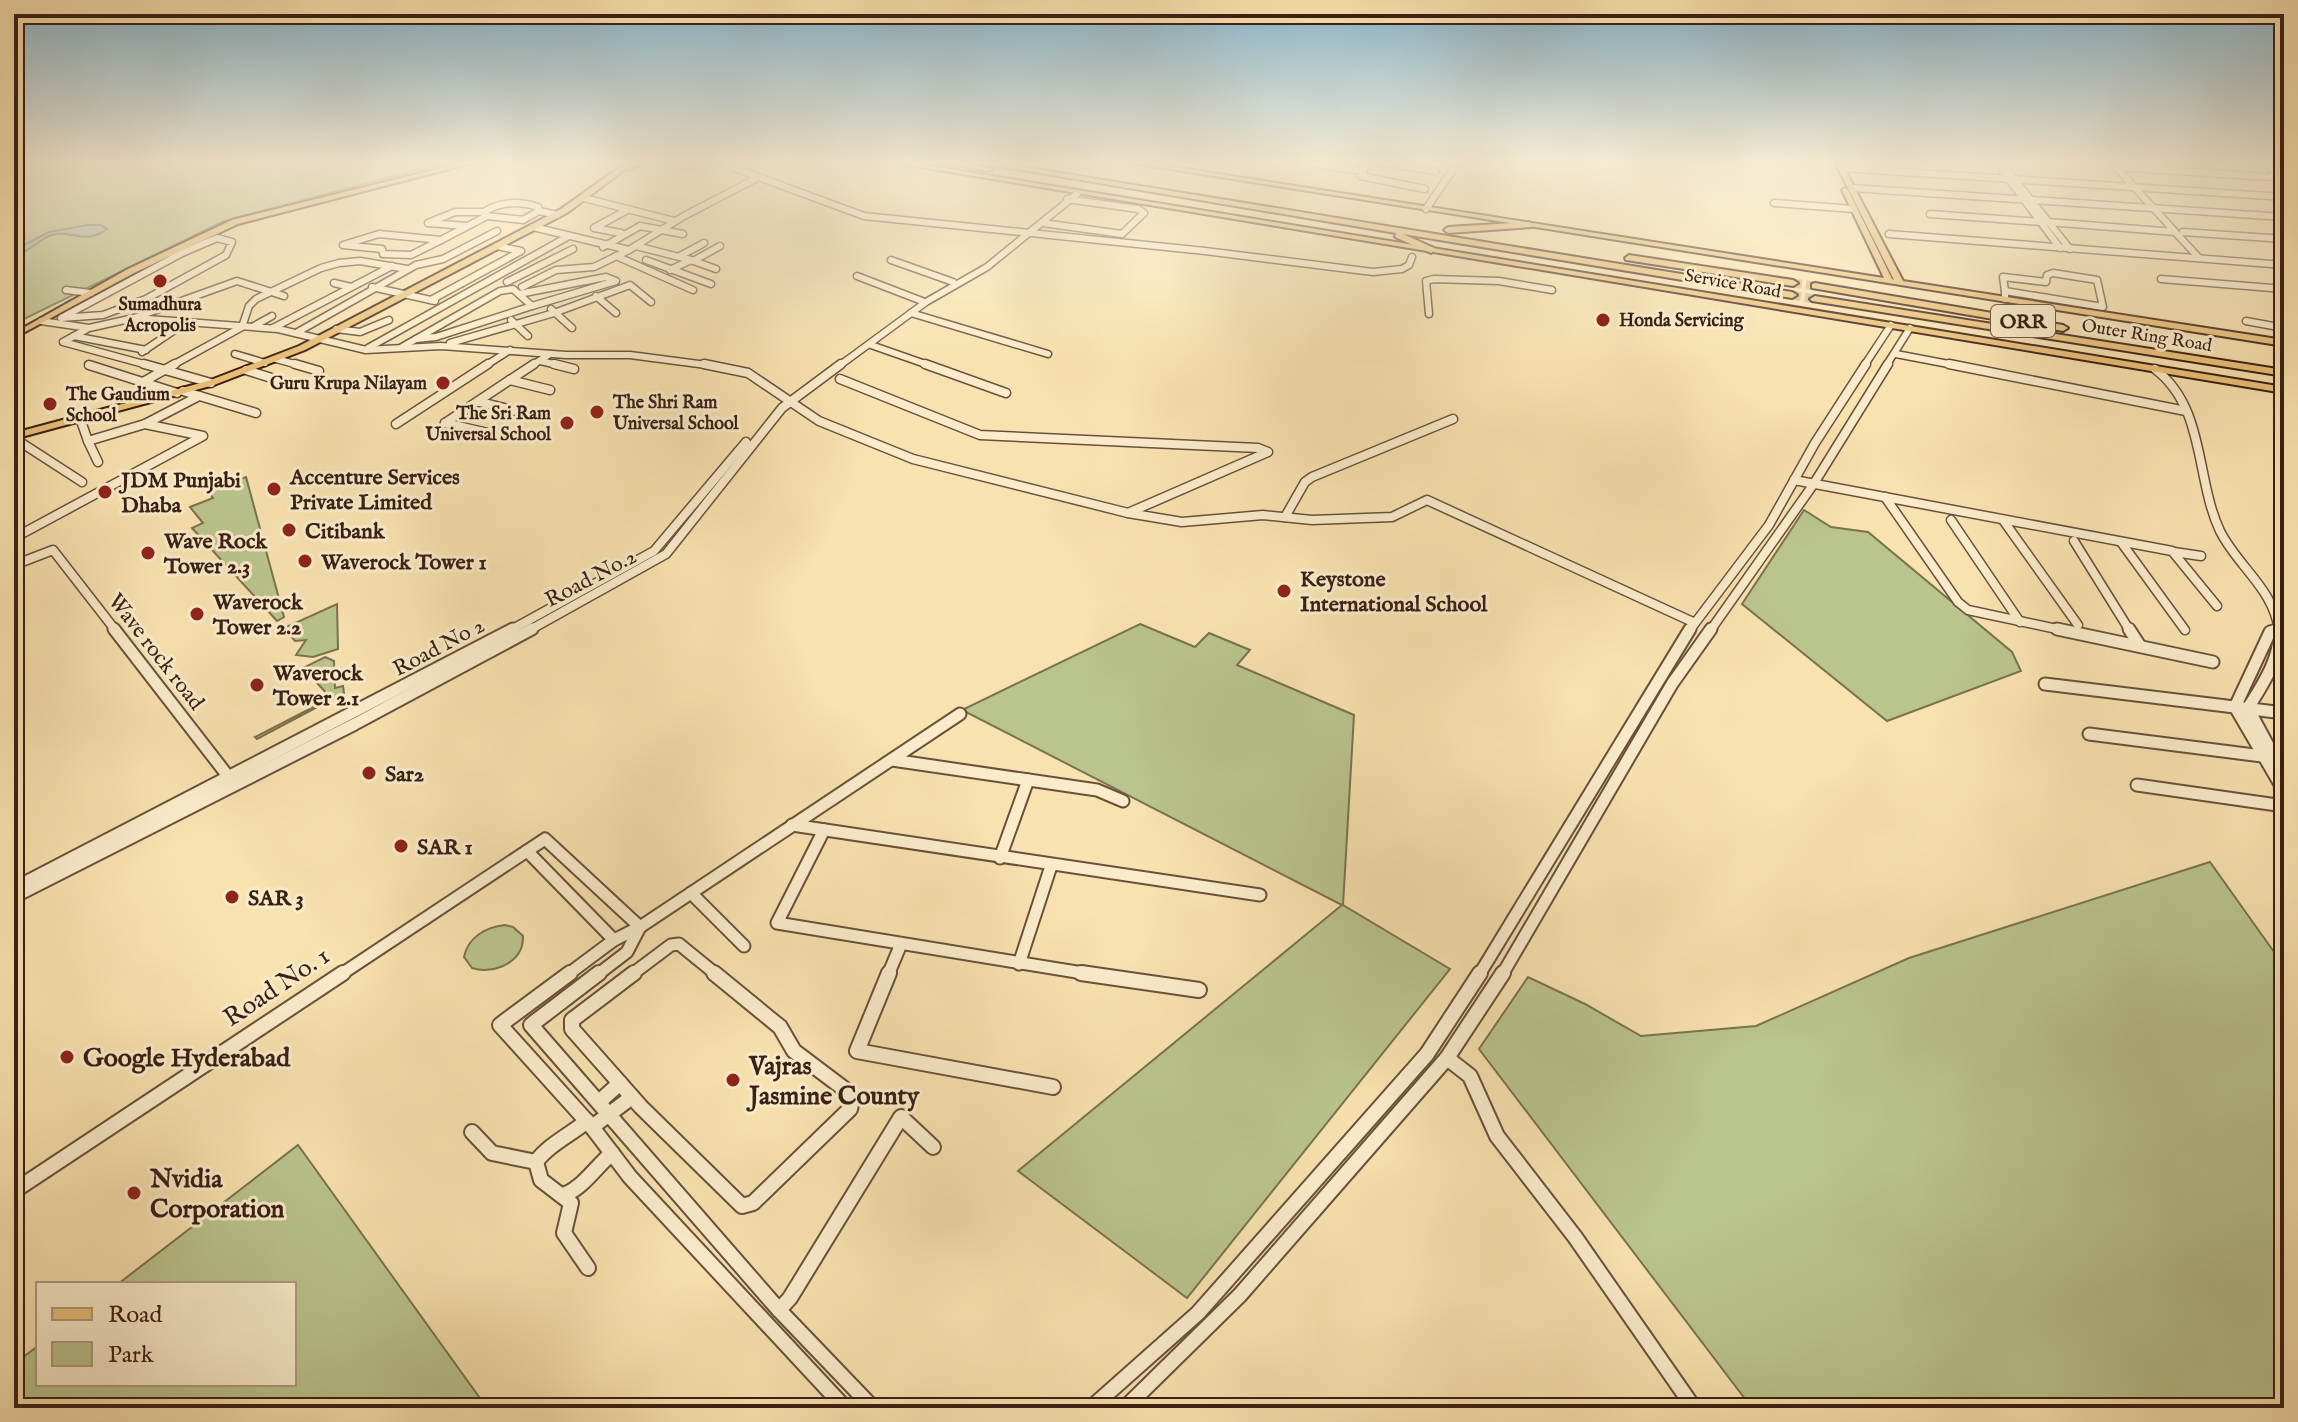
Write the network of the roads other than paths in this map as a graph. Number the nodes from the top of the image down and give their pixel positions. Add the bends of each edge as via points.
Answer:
1 (212, 228) edge
2 (222, 228) edge
3 (417, 228) edge
4 (464, 228) edge
5 (531, 228) edge
6 (547, 228) edge
7 (596, 228) edge
8 (635, 228) edge
9 (653, 228) edge
10 (988, 228) edge
11 (1032, 228) edge
12 (1034, 228) edge
13 (1081, 228) edge
14 (1128, 228) edge
15 (1286, 228) edge
16 (1382, 228) edge
17 (1385, 228) edge
18 (1437, 228) edge
19 (1475, 228) edge
20 (1551, 228) edge
21 (1863, 228) edge
22 (1873, 228) edge
23 (2050, 228) edge
24 (2130, 228) edge
25 (2176, 228) edge
26 (660, 229) junction
27 (1448, 230) junction
28 (497, 231) dead end
29 (2179, 232) junction
30 (621, 233) dead end
31 (1027, 233) junction
32 (683, 234) dead end
33 (402, 236) junction
34 (569, 236) junction
35 (2284, 239) edge
36 (442, 240) junction
37 (704, 243) dead end
38 (606, 245) junction
39 (497, 246) junction
40 (720, 246) dead end
41 (2064, 247) junction
42 (632, 248) junction
43 (573, 249) dead end
44 (543, 250) junction
45 (598, 250) dead end
46 (1431, 250) junction
47 (332, 253) dead end
48 (561, 255) junction
49 (616, 256) junction
50 (680, 256) junction
51 (2203, 258) junction
52 (1605, 259) junction
53 (646, 260) dead end
54 (692, 260) junction
55 (891, 260) dead end
56 (354, 261) junction
57 (549, 262) junction
58 (2284, 263) edge
59 (392, 266) junction
60 (407, 269) junction
61 (671, 269) junction
62 (716, 269) dead end
63 (1367, 270) junction
64 (131, 271) junction
65 (574, 271) junction
66 (144, 273) junction
67 (857, 276) dead end
68 (657, 277) junction
69 (2161, 279) dead end
70 (1889, 281) junction
71 (507, 282) dead end
72 (953, 282) junction
73 (334, 283) dead end
74 (1793, 283) tunnel mouth
75 (1900, 283) junction
76 (711, 284) dead end
77 (355, 286) junction
78 (1815, 286) tunnel mouth
79 (374, 287) junction
80 (2284, 289) edge
81 (66, 290) dead end
82 (520, 290) junction
83 (693, 290) dead end
84 (1552, 290) dead end
85 (86, 292) junction
86 (267, 292) junction
87 (405, 294) junction
88 (1792, 295) tunnel mouth
89 (2005, 295) junction
90 (284, 296) dead end
91 (596, 296) junction
92 (489, 297) junction
93 (306, 298) dead end
94 (1815, 299) tunnel mouth
95 (431, 300) junction
96 (922, 301) junction
97 (323, 302) junction
98 (651, 302) dead end
99 (445, 304) junction
100 (547, 305) dead end
101 (532, 306) junction
102 (344, 307) junction
103 (554, 313) junction
104 (616, 313) dead end
105 (911, 313) junction
106 (1429, 314) dead end
107 (272, 316) dead end
108 (134, 318) junction
109 (510, 319) junction
110 (389, 320) dead end
111 (41, 321) junction
112 (2246, 321) dead end
113 (185, 323) junction
114 (1891, 325) junction
115 (242, 327) junction
116 (252, 327) junction
117 (89, 328) junction
118 (572, 328) dead end
119 (1910, 328) junction
120 (2284, 328) edge
121 (271, 329) junction
122 (336, 329) junction
123 (14, 333) edge
124 (296, 333) junction
125 (74, 336) junction
126 (528, 336) dead end
127 (318, 338) junction
128 (418, 339) junction
129 (2284, 343) edge
130 (871, 345) junction
131 (441, 346) junction
132 (404, 348) junction
133 (512, 349) junction
134 (146, 350) junction
135 (366, 350) junction
136 (235, 354) dead end
137 (550, 354) junction
138 (1048, 354) dead end
139 (1896, 354) junction
140 (276, 359) junction
141 (540, 361) junction
142 (127, 362) junction
143 (265, 363) junction
144 (2284, 364) edge
145 (89, 365) dead end
146 (2155, 368) junction
147 (574, 369) dead end
148 (246, 370) junction
149 (1865, 370) junction
150 (164, 371) junction
151 (319, 371) dead end
152 (2284, 373) edge
153 (1883, 376) junction
154 (840, 379) dead end
155 (510, 380) junction
156 (143, 382) junction
157 (211, 383) junction
158 (297, 386) dead end
159 (550, 390) dead end
160 (2284, 390) edge
161 (180, 392) junction
162 (1006, 393) dead end
163 (199, 396) junction
164 (789, 398) junction
165 (480, 402) junction
166 (516, 411) dead end
167 (2186, 411) junction
168 (256, 413) dead end
169 (1835, 415) junction
170 (80, 418) junction
171 (1453, 419) dead end
172 (1854, 420) junction
173 (145, 424) junction
174 (396, 424) dead end
175 (492, 434) dead end
176 (14, 437) edge
177 (88, 441) junction
178 (98, 462) dead end
179 (1794, 480) junction
180 (82, 482) dead end
181 (1813, 485) junction
182 (1885, 497) junction
183 (1128, 513) junction
184 (1285, 517) junction
185 (1951, 520) dead end
186 (2003, 520) junction
187 (14, 538) edge
188 (2074, 541) dead end
189 (2121, 542) junction
190 (2172, 551) junction
191 (2201, 556) dead end
192 (15, 567) edge
193 (2217, 606) dead end
194 (2020, 622) junction
195 (1695, 623) junction
196 (2078, 625) dead end
197 (2281, 626) edge
198 (2185, 630) dead end
199 (2140, 646) junction
200 (2213, 662) dead end
201 (2045, 684) dead end
202 (2235, 707) junction
203 (2248, 708) junction
204 (2284, 713) edge
205 (960, 714) dead end
206 (355, 724) joint
207 (2089, 734) dead end
208 (1613, 754) junction
209 (2262, 756) junction
210 (892, 760) junction
211 (1627, 761) junction
212 (2284, 775) edge
213 (1028, 780) junction
214 (232, 781) junction
215 (2137, 785) dead end
216 (2284, 791) edge
217 (1123, 801) dead end
218 (2284, 806) edge
219 (792, 825) junction
220 (824, 830) junction
221 (527, 851) junction
222 (1000, 858) junction
223 (1051, 866) junction
224 (14, 888) edge
225 (691, 893) junction
226 (1260, 895) dead end
227 (14, 897) edge
228 (640, 927) junction
229 (614, 940) junction
230 (901, 944) junction
231 (744, 946) dead end
232 (1019, 964) junction
233 (1199, 990) dead end
234 (1447, 1058) junction
235 (620, 1083) junction
236 (1053, 1087) dead end
237 (632, 1097) junction
238 (599, 1102) junction
239 (610, 1114) junction
240 (590, 1124) junction
241 (472, 1132) dead end
242 (933, 1147) dead end
243 (612, 1153) junction
244 (536, 1162) junction
245 (14, 1191) edge
246 (566, 1194) junction
247 (588, 1268) dead end
248 (779, 1310) junction
249 (845, 1408) edge
250 (873, 1408) edge
251 (1091, 1408) edge
252 (1125, 1408) edge
253 (1694, 1408) edge

1 - 85 main road
2 - 64 main road
3 - 33 street
4 - 36 street
5 - 39 main road
6 - 34 street
7 - 30 street
8 - 38 street
9 - 26 street
10 - 31 street
11 - 31 street
12 - 31 street
13 - 14 street via 1122,234
15 - 46 main road, Service Road
16 - 46 highway
17 - 52 highway
18 - 27 highway
19 - 27 highway
20 - 70 main road, Service Road
21 - 70 main road
22 - 75 main road
23 - 41 street
24 - 29 street
25 - 29 street
26 - 32 street
26 - 42 street
27 - 52 highway
28 - 60 street via 443,259
29 - 35 street
29 - 51 street
31 - 63 street
31 - 72 street
31 - 105 street via 987,267
33 - 36 street
33 - 36 street via 373,235 343,245 411,255
34 - 38 street
34 - 44 street
37 - 50 street
38 - 42 street
38 - 45 street
39 - 87 main road
39 - 95 street via 521,251
40 - 54 street
41 - 41 street via 1890,236 1889,234
41 - 51 street
42 - 49 street
42 - 50 street
43 - 48 street
44 - 48 street
44 - 99 street
46 - 114 main road, Service Road
47 - 56 street
48 - 57 street
49 - 65 street
49 - 68 street
50 - 54 street
51 - 58 street
52 - 74 highway
52 - 88 highway
53 - 61 street
54 - 61 street
54 - 62 street
55 - 72 street
56 - 59 street
56 - 86 street via 321,268
57 - 65 street
57 - 71 street
59 - 60 street
59 - 77 street
60 - 79 street
61 - 68 street
61 - 76 street
63 - 63 street via 1392,267 1403,257 1412,257 1397,271
64 - 66 street
64 - 85 main road
65 - 82 street via 556,270
66 - 66 street via 103,296 61,318 81,321 149,298 226,255 232,242 217,238
67 - 96 street
68 - 83 street
69 - 80 street
70 - 75 main road, Service Road
72 - 96 street
73 - 77 street
75 - 89 main road, Service Road
77 - 79 street
77 - 97 street
78 - 144 highway, Outer Ring Road / ORR
79 - 87 street
79 - 102 street
81 - 85 street
82 - 92 street
82 - 101 street
82 - 101 street via 606,277 616,281
84 - 106 street via 1499,281 1434,279 1426,281
85 - 111 main road
85 - 123 main road
86 - 90 street
86 - 108 street via 237,281
86 - 115 street via 249,306
87 - 95 street
87 - 122 main road
89 - 89 street via 2084,304 2103,307 2097,280 2053,273 2046,282 2003,277
89 - 129 main road, Service Road
91 - 98 street via 630,285
91 - 103 street
91 - 104 street
92 - 109 street
92 - 128 street
93 - 97 street
94 - 152 highway, Outer Ring Road / ORR
95 - 99 street
96 - 164 street
97 - 102 street
97 - 121 street
99 - 135 street
100 - 103 street
101 - 109 street
102 - 124 street
103 - 109 street
103 - 118 street
105 - 130 street
105 - 138 street
107 - 116 street
108 - 113 street
108 - 117 street
109 - 126 street
109 - 128 street
109 - 131 street
110 - 122 street via 360,332
111 - 117 street
111 - 123 main road
112 - 120 street
113 - 115 street
113 - 134 street
114 - 119 main road, Service Road
114 - 149 street
115 - 116 street
115 - 150 street
116 - 121 street
117 - 125 street
119 - 139 street
119 - 146 main road, Service Road
121 - 124 street
122 - 127 main road
124 - 127 street
125 - 134 street
125 - 142 street via 63,342
127 - 135 street
127 - 140 main road
128 - 132 street
130 - 162 street
130 - 164 street
131 - 132 street
131 - 133 street
132 - 135 street
133 - 137 street
133 - 174 street
134 - 142 street
136 - 143 street
137 - 141 street
137 - 164 street via 692,362 748,373
139 - 153 street
139 - 167 street
140 - 143 main road
140 - 151 street
141 - 147 street
141 - 155 street
142 - 150 street
143 - 148 main road
145 - 156 street
146 - 160 main road, Service Road
146 - 167 street via 2168,375
148 - 157 main road
148 - 158 street
149 - 153 street
149 - 169 street
150 - 156 street
150 - 157 street
153 - 172 street
154 - 183 street via 980,435 1268,452
155 - 159 street
155 - 165 street
156 - 161 street
157 - 161 main road
161 - 163 street
161 - 170 main road
163 - 168 street
163 - 173 street
164 - 183 street via 833,428 913,459
164 - 206 street, Road No.2 via 666,554
164 - 214 street, Road No 2 via 646,556
165 - 166 street
165 - 175 street via 445,423
167 - 197 street via 2218,529
169 - 172 street
169 - 179 street
170 - 176 main road
170 - 177 street
171 - 184 street via 1312,477
172 - 181 street
173 - 177 street
173 - 187 street via 203,436
176 - 180 street
177 - 178 street
179 - 181 street
179 - 195 street via 1769,525
181 - 182 street
181 - 211 street via 1672,684
182 - 186 street
182 - 194 street via 1962,606
183 - 184 street via 1182,522
184 - 195 street via 1392,517 1427,500
185 - 194 street
186 - 189 street
186 - 196 street
188 - 199 street
189 - 190 street
189 - 198 street
190 - 191 street
190 - 193 street
192 - 214 street, Wave rock road via 53,550
194 - 199 street
195 - 208 street
197 - 202 street via 2270,632
197 - 203 street via 2262,684
199 - 200 street
201 - 202 street
202 - 203 street
202 - 209 street
203 - 204 street
203 - 212 street
205 - 210 street
206 - 214 street, Road No 2
207 - 209 street
208 - 211 street
208 - 251 street via 1427,1054 1198,1313
209 - 216 street
210 - 213 street
210 - 219 street
211 - 234 street via 1497,984
213 - 217 street via 1097,790
213 - 222 street
214 - 224 street, Road No 2
214 - 227 street, Road No 2
215 - 218 street
219 - 220 street
219 - 225 street
220 - 222 street
220 - 230 street via 777,923
221 - 228 street, Road No. 1 via 545,839
221 - 229 street
221 - 245 street, Road No. 1
222 - 223 street
223 - 226 street
223 - 232 street
225 - 228 street
225 - 231 street
228 - 229 street
228 - 238 street via 627,952 531,1025
229 - 240 street via 500,1025
230 - 232 street
230 - 236 street via 857,1051
232 - 233 street
234 - 252 street via 1240,1295
234 - 253 street via 1470,1076 1497,1136
235 - 237 street
235 - 237 street via 572,1029 572,1020 679,944 780,1027 794,1051 852,1100 850,1109 753,1203 742,1206
235 - 238 street
237 - 239 street
238 - 239 street
239 - 240 street
239 - 248 street
240 - 243 street
240 - 244 street via 545,1149
241 - 244 street via 492,1153
242 - 248 street via 901,1117
243 - 246 street via 580,1188
243 - 249 street
244 - 246 street via 543,1185
246 - 247 street via 571,1203 564,1233
248 - 250 street

